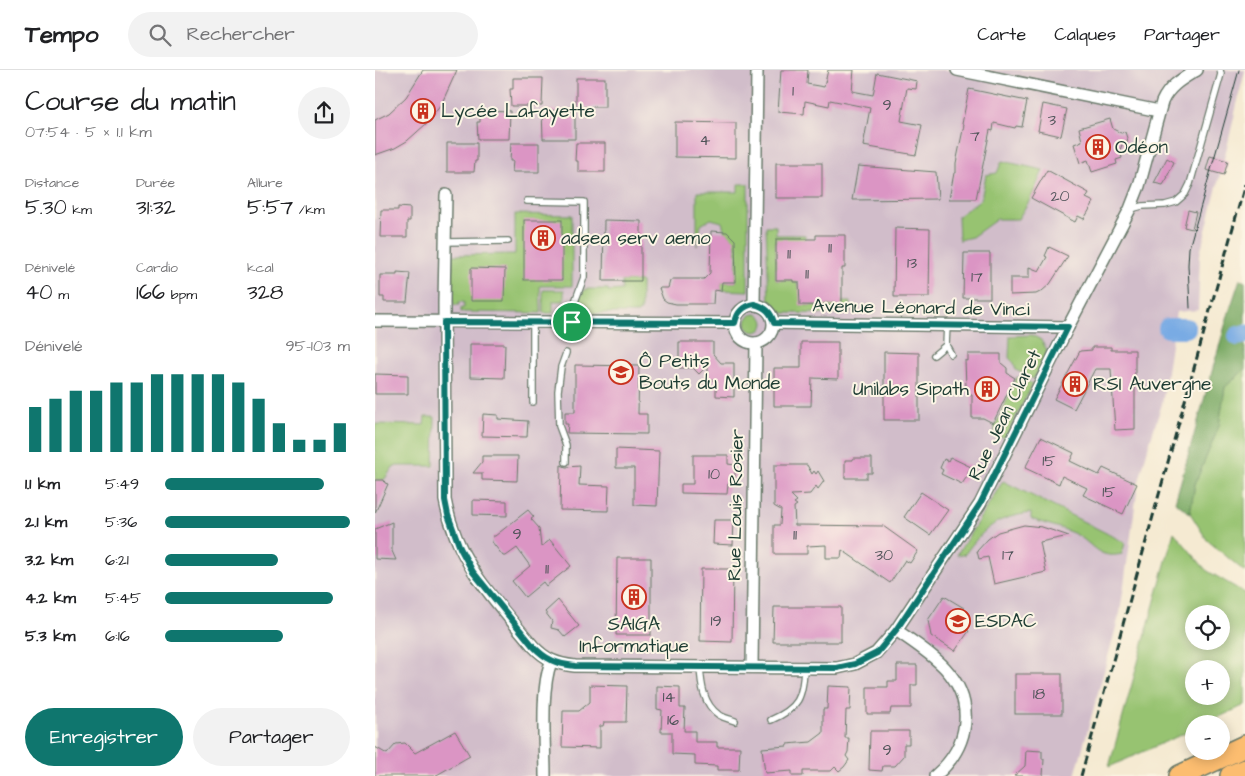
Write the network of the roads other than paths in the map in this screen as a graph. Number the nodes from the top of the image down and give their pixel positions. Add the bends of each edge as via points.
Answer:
1 (757, 70) edge
2 (957, 70) edge
3 (1197, 70) edge
4 (1220, 70) edge
5 (1159, 111) junction
6 (446, 195) dead end
7 (527, 201) dead end
8 (1130, 209) junction
9 (508, 241) dead end
10 (446, 242) junction
11 (754, 304) junction
12 (375, 321) edge
13 (444, 322) junction
14 (533, 322) junction
15 (572, 322) junction
16 (735, 323) junction
17 (774, 323) junction
18 (947, 325) junction
19 (1068, 327) junction
20 (756, 343) junction
21 (946, 345) junction
22 (566, 353) dead end
23 (951, 354) dead end
24 (934, 355) dead end
25 (533, 402) dead end
26 (566, 462) dead end
27 (896, 630) junction
28 (551, 662) junction
29 (701, 666) junction
30 (752, 667) junction
31 (804, 668) junction
32 (771, 720) dead end
33 (735, 721) dead end
34 (1245, 746) edge
35 (1245, 770) edge
36 (545, 776) edge
37 (935, 776) edge
38 (1180, 776) edge
39 (1231, 776) edge

1 - 11 street
2 - 5 street
3 - 5 street, Rue Jean Claret via 1166,92
4 - 8 lane via 1185,194 1176,202 1165,205
5 - 8 street, Rue Jean Claret
6 - 10 street
7 - 15 lane via 584,202 584,277 571,310
8 - 19 street, Rue Jean Claret
9 - 10 lane
10 - 13 street
11 - 16 street via 741,310
11 - 17 street via 768,310
12 - 13 street
13 - 14 street
13 - 28 street via 445,500 452,531 473,572 533,646
14 - 15 street
14 - 25 lane
15 - 16 street
16 - 20 street via 743,340
17 - 18 street, Avenue Léonard de Vinci
17 - 20 street via 769,337
18 - 19 street, Avenue Léonard de Vinci
18 - 21 lane
19 - 27 street, Rue Jean Claret via 1007,442 980,504
20 - 30 street, Rue Louis Rosier
21 - 23 lane
21 - 24 lane
22 - 26 lane via 558,391 559,426 566,445
27 - 31 street, Rue Jean Claret via 877,653 855,664 837,668
27 - 37 street via 933,656 953,680 961,696 965,712 964,732 948,765
28 - 29 street, Rue Jean Claret via 575,666
28 - 36 street via 545,691
29 - 30 street, Rue Jean Claret
29 - 33 lane via 701,686 708,702 719,714
30 - 31 street, Rue Jean Claret
31 - 32 lane via 803,688 797,702 787,713
34 - 38 highway
35 - 39 highway

